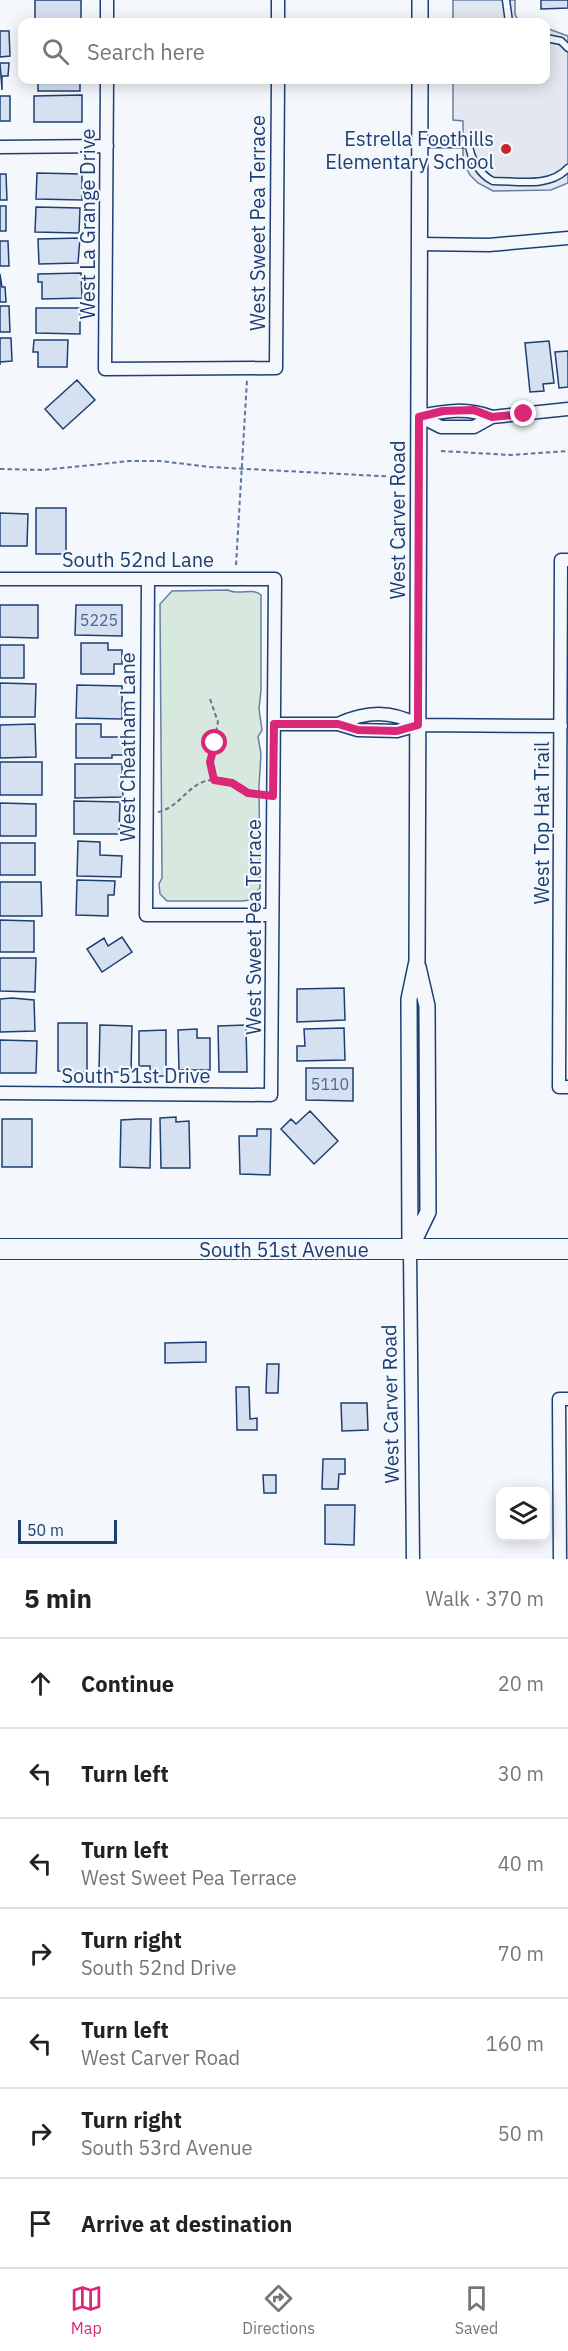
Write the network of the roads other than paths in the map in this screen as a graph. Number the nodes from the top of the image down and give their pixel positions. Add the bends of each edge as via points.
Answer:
1 (107, 0) edge
2 (278, 0) edge
3 (420, 0) edge
4 (506, 0) edge
5 (107, 18) edge
6 (278, 18) edge
7 (420, 18) edge
8 (508, 18) edge
9 (550, 38) edge
10 (568, 48) edge
11 (107, 84) edge
12 (278, 84) edge
13 (420, 84) edge
14 (420, 144) junction
15 (107, 146) junction
16 (0, 147) edge
17 (568, 168) edge
18 (568, 238) edge
19 (419, 244) junction
20 (249, 368) joint
21 (568, 409) edge
22 (419, 417) junction
23 (565, 560) edge
24 (0, 579) edge
25 (148, 579) junction
26 (275, 579) joint
27 (274, 724) junction
28 (418, 725) junction
29 (561, 726) junction
30 (272, 915) junction
31 (563, 1087) edge
32 (0, 1093) edge
33 (271, 1095) joint
34 (0, 1249) edge
35 (568, 1249) edge
36 (410, 1250) junction
37 (564, 1399) edge
38 (413, 1559) edge
39 (560, 1559) edge

1 - 5 street
2 - 6 street
3 - 7 street
4 - 8 lane
9 - 10 lane
11 - 15 street, West La Grange Drive
12 - 20 street, West Sweet Pea Terrace via 276,368
13 - 14 street, West Carver Road
14 - 17 lane via 469,144 478,168 493,181 544,182
14 - 19 street, West Carver Road
15 - 16 street
15 - 20 street, West La Grange Drive via 105,369
18 - 19 street
19 - 22 street, West Carver Road
21 - 22 street via 492,417 474,410 443,411
22 - 28 street, West Carver Road
23 - 29 street, West Top Hat Trail
24 - 25 street, South 52nd Lane
25 - 26 street, South 52nd Lane
25 - 30 street, West Cheatham Lane via 146,915
26 - 27 street, West Sweet Pea Terrace
27 - 28 street via 338,724 358,730 397,731
27 - 30 street, West Sweet Pea Terrace
28 - 29 street
28 - 36 street, West Carver Road via 417,961 409,999
29 - 31 street, West Top Hat Trail
30 - 33 street, West Sweet Pea Terrace
32 - 33 street, South 51st Drive
34 - 36 main road, South 51st Avenue
35 - 36 main road, South 51st Avenue
36 - 38 street, West Carver Road
37 - 39 street

